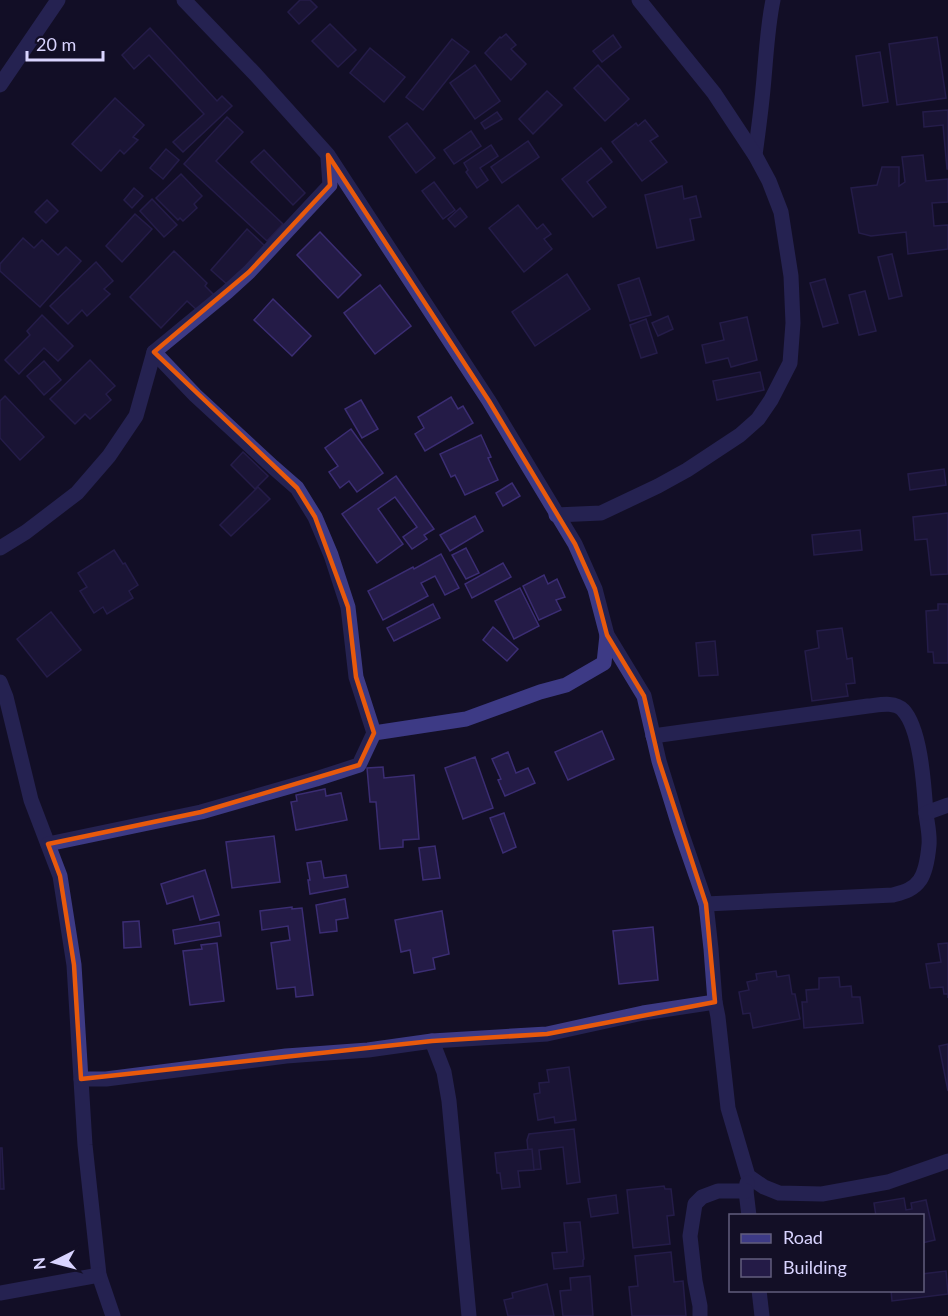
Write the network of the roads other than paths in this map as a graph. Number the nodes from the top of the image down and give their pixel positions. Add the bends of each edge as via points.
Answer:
1 (58, 0) edge
2 (184, 0) edge
3 (639, 0) edge
4 (773, 0) edge
5 (0, 85) edge
6 (328, 155) junction
7 (755, 155) junction
8 (154, 352) junction
9 (556, 515) junction
10 (0, 548) edge
11 (607, 635) junction
12 (0, 682) edge
13 (374, 733) junction
14 (653, 736) junction
15 (948, 805) edge
16 (926, 813) junction
17 (48, 844) junction
18 (706, 904) junction
19 (715, 1002) junction
20 (432, 1041) junction
21 (81, 1079) junction
22 (948, 1161) edge
23 (747, 1184) junction
24 (749, 1214) edge
25 (99, 1275) junction
26 (759, 1292) edge
27 (0, 1293) edge
28 (113, 1316) edge
29 (469, 1316) edge
30 (700, 1316) edge
31 (762, 1316) edge

1 - 5 street
2 - 6 street
3 - 7 street via 714,93
4 - 7 street
6 - 8 street via 330,185 249,272
6 - 9 street via 489,401
7 - 9 street via 781,212 791,276 790,363 771,400 740,435 658,486 601,513
8 - 10 street via 136,416 109,456 77,493
8 - 13 street via 297,488 315,517 348,608 356,677
9 - 11 street via 575,544 595,589
11 - 13 street via 604,663 566,685 466,719
11 - 14 street via 644,696
12 - 17 street via 31,800
13 - 17 street via 359,765 201,812
14 - 16 street via 891,704 904,711 917,743
14 - 18 street
15 - 16 street
16 - 18 street via 926,862 913,889 893,895
17 - 21 street via 60,876 74,965
18 - 19 street
19 - 20 street via 547,1034
19 - 23 street via 728,1108
20 - 21 street
20 - 29 street via 444,1072 449,1101
21 - 25 street
22 - 23 street via 888,1182 822,1194 779,1193
23 - 24 street
23 - 30 street via 702,1197 696,1204 690,1236
25 - 27 street
25 - 28 street
26 - 31 street

